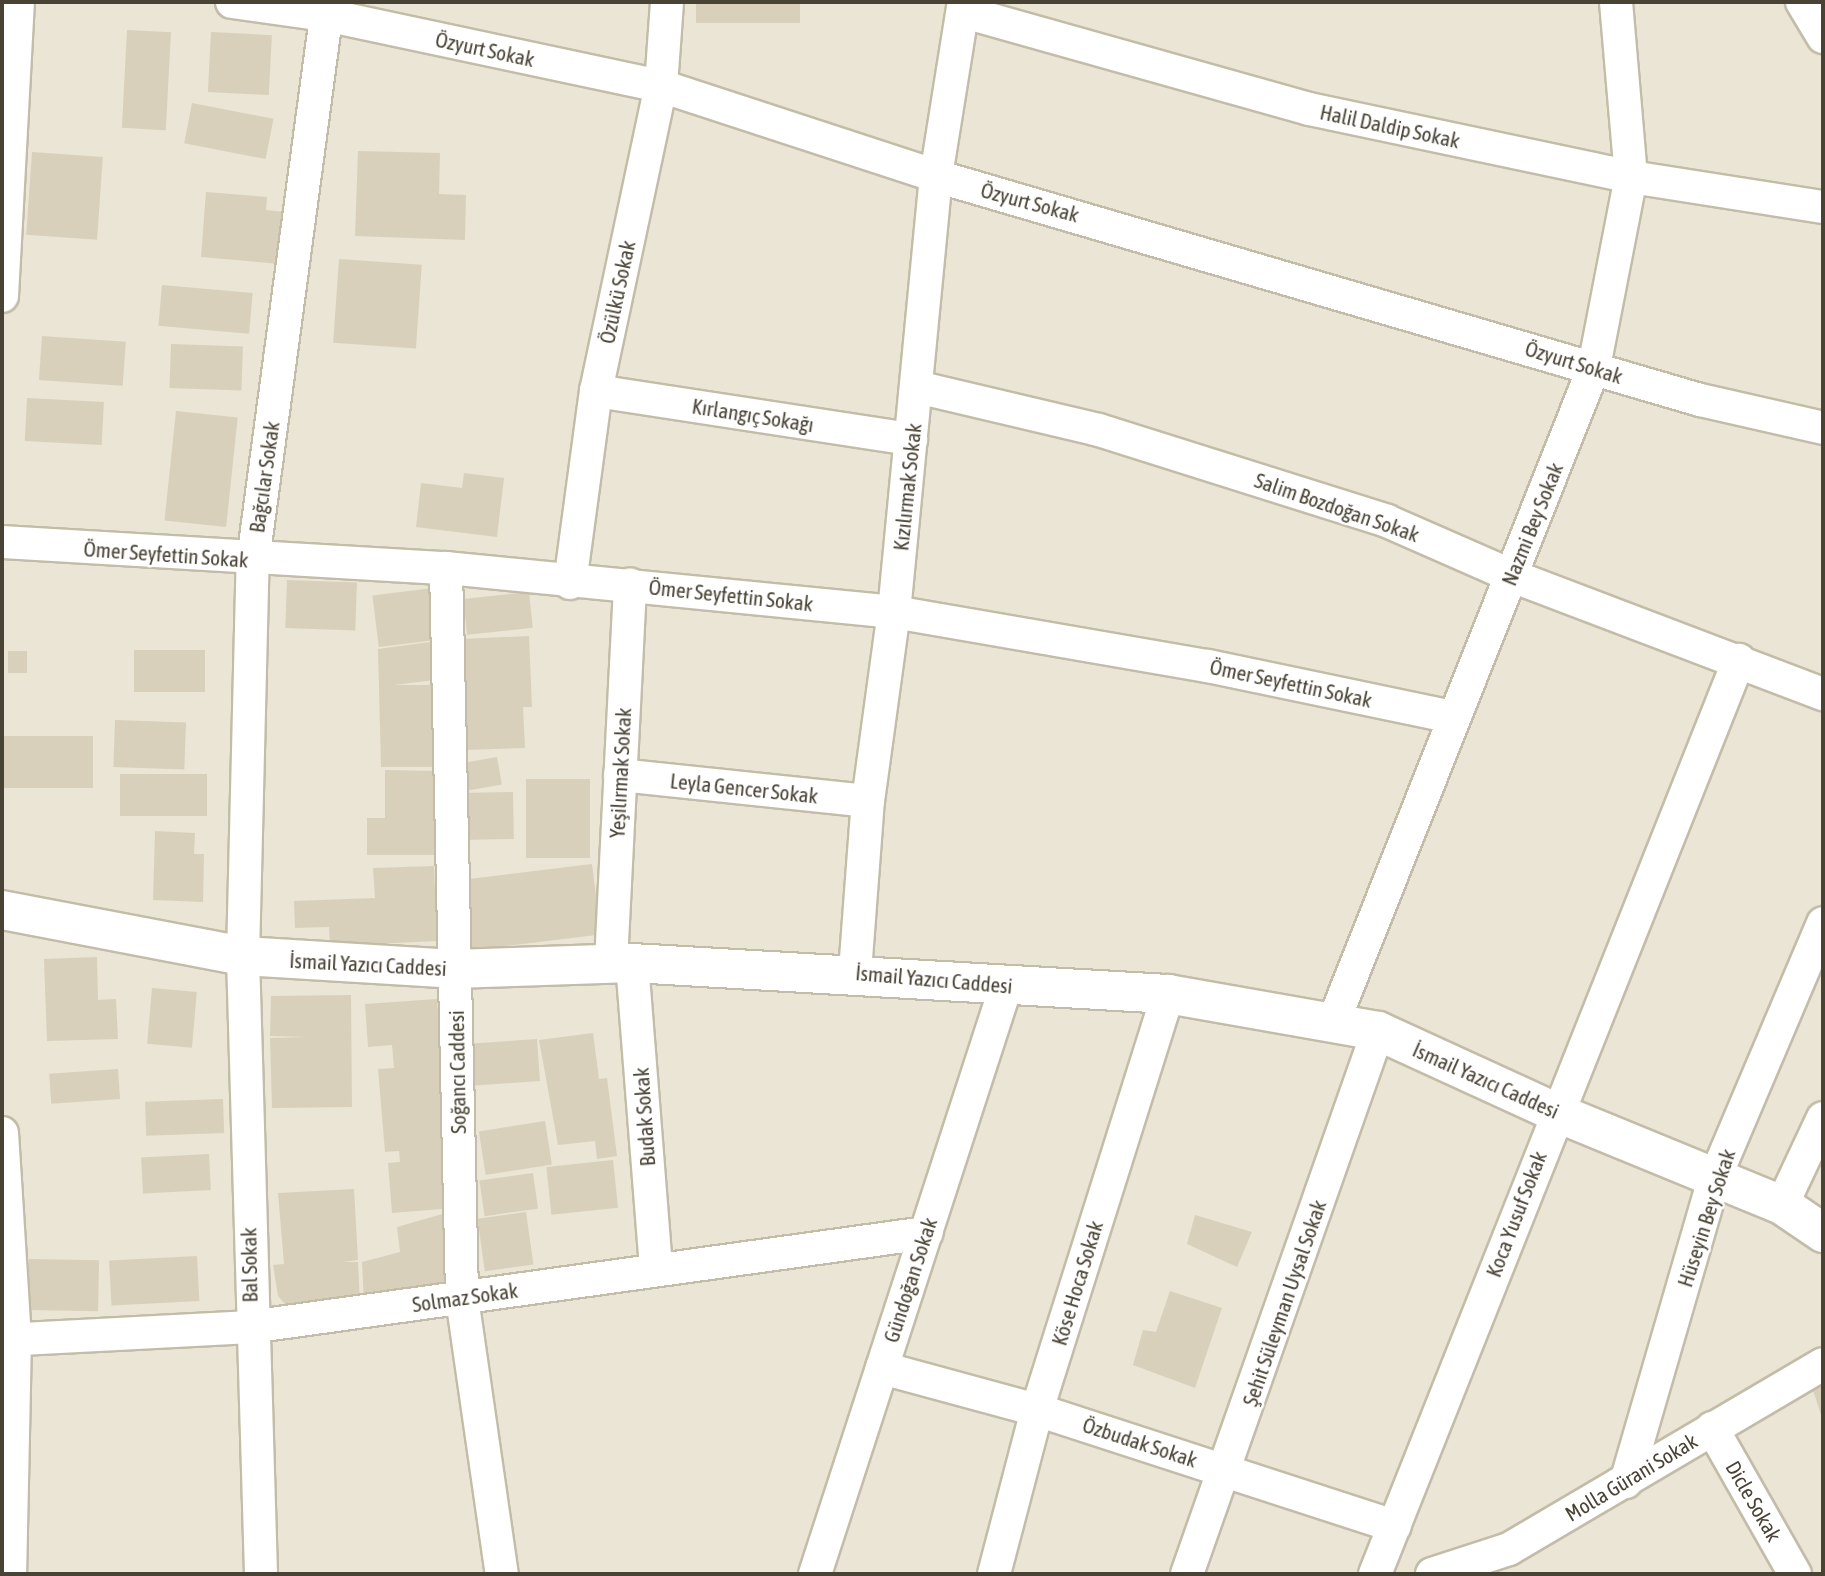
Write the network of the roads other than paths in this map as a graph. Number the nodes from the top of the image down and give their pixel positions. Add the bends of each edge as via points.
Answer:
1 (18, 2) edge
2 (232, 2) edge
3 (667, 2) edge
4 (1616, 2) edge
5 (1802, 2) edge
6 (964, 7) edge
7 (327, 8) edge
8 (1823, 37) edge
9 (661, 86) junction
10 (936, 176) junction
11 (1631, 177) junction
12 (1823, 207) edge
13 (2, 296) edge
14 (1594, 368) junction
15 (916, 387) junction
16 (596, 391) junction
17 (1823, 428) edge
18 (911, 439) junction
19 (2, 542) edge
20 (253, 560) junction
21 (446, 568) junction
22 (1512, 576) junction
23 (570, 583) junction
24 (630, 584) junction
25 (894, 612) junction
26 (1739, 660) junction
27 (1823, 694) edge
28 (1452, 717) junction
29 (620, 775) junction
30 (868, 801) junction
31 (2, 910) edge
32 (1823, 923) edge
33 (243, 956) junction
34 (622, 963) junction
35 (454, 969) junction
36 (855, 972) junction
37 (1006, 986) junction
38 (1168, 994) junction
39 (1333, 1023) junction
40 (1378, 1031) junction
41 (1555, 1112) junction
42 (1823, 1118) edge
43 (2, 1133) edge
44 (1714, 1180) junction
45 (1782, 1205) junction
46 (926, 1233) junction
47 (1823, 1233) edge
48 (656, 1270) junction
49 (462, 1298) junction
50 (250, 1327) junction
51 (8, 1340) edge
52 (1823, 1364) edge
53 (882, 1368) junction
54 (1037, 1409) junction
55 (1712, 1429) junction
56 (1227, 1470) junction
57 (1626, 1482) junction
58 (1395, 1526) junction
59 (1515, 1562) edge
60 (10, 1574) edge
61 (261, 1574) edge
62 (502, 1574) edge
63 (814, 1574) edge
64 (993, 1574) edge
65 (1187, 1574) edge
66 (1375, 1574) edge
67 (1432, 1574) edge
68 (1795, 1574) edge

1 - 13 street
2 - 7 street, Özyurt Sokak
3 - 9 street, Özülkü Sokak
4 - 11 street, Nazmi Bey Sokak
5 - 8 street
6 - 10 street, Kızılırmak Sokak
6 - 11 street, Halil Daldip Sokak via 1309,109
7 - 9 street, Özyurt Sokak
7 - 20 street, Bağcılar Sokak
9 - 10 street, Özyurt Sokak
9 - 16 street, Özülkü Sokak
10 - 14 street, Özyurt Sokak
10 - 15 street, Kızılırmak Sokak
11 - 12 street, Halil Daldip Sokak
11 - 14 street, Nazmi Bey Sokak
14 - 17 street, Özyurt Sokak via 1700,400
14 - 22 street, Nazmi Bey Sokak
15 - 18 street, Kızılırmak Sokak
15 - 22 street, Salim Bozdoğan Sokak via 1100,430 1374,517
16 - 18 street, Kırlangıç Sokağı
16 - 23 street, Özülkü Sokak
18 - 25 street, Kızılırmak Sokak
19 - 20 street, Ömer Seyfettin Sokak
20 - 21 street, Ömer Seyfettin Sokak
20 - 33 street, Bağcılar Sokak
21 - 23 street, Ömer Seyfettin Sokak
21 - 35 street, Soğancı Caddesi
22 - 26 street, Salim Bozdoğan Sokak
22 - 28 street, Nazmi Bey Sokak
23 - 24 street, Ömer Seyfettin Sokak
24 - 25 street, Ömer Seyfettin Sokak
24 - 29 street, Yeşilırmak Sokak
25 - 28 street, Ömer Seyfettin Sokak via 1208,666
25 - 30 street, Kızılırmak Sokak
26 - 27 street, Salim Bozdoğan Sokak
26 - 41 street, Koca Yusuf Sokak
28 - 39 street, Nazmi Bey Sokak
29 - 30 street, Leyla Gencer Sokak
29 - 34 street, Yeşilırmak Sokak
30 - 36 street, Kızılırmak Sokak
31 - 33 street, İsmail Yazıcı Caddesi
32 - 44 street, Hüseyin Bey Sokak
33 - 35 street, İsmail Yazıcı Caddesi
33 - 50 street, Bal Sokak
34 - 35 street, İsmail Yazıcı Caddesi
34 - 36 street, İsmail Yazıcı Caddesi
34 - 48 street, Budak Sokak
35 - 49 street, Soğancı Caddesi
36 - 37 street, İsmail Yazıcı Caddesi
37 - 38 street, İsmail Yazıcı Caddesi
37 - 46 street, Gündoğan Sokak
38 - 39 street, İsmail Yazıcı Caddesi
38 - 54 street, Köse Hoca Sokak
39 - 40 street, İsmail Yazıcı Caddesi
40 - 41 street, İsmail Yazıcı Caddesi
40 - 56 street, Şehit Süleyman Uysal Sokak
41 - 44 street, İsmail Yazıcı Caddesi
41 - 58 street, Koca Yusuf Sokak
42 - 45 street
43 - 51 street
44 - 45 street, İsmail Yazıcı Caddesi
44 - 57 street, Hüseyin Bey Sokak
45 - 47 street, İsmail Yazıcı Caddesi
46 - 48 street, Solmaz Sokak
46 - 53 street, Gündoğan Sokak
48 - 49 street, Solmaz Sokak
49 - 50 street, Solmaz Sokak
49 - 62 street, Soğancı Caddesi
50 - 51 street, Solmaz Sokak
50 - 61 street, Bal Sokak
51 - 60 street
52 - 55 street, Molla Gürani Sokak
53 - 54 street, Özbudak Sokak
53 - 63 street, Gündoğan Sokak
54 - 56 street, Özbudak Sokak
54 - 64 street, Köse Hoca Sokak
55 - 57 street, Molla Gürani Sokak
55 - 68 street, Dicle Sokak
56 - 58 street, Özbudak Sokak
56 - 65 street, Şehit Süleyman Uysal Sokak
57 - 59 street, Molla Gürani Sokak
58 - 66 street, Koca Yusuf Sokak
59 - 67 street, Molla Gürani Sokak

